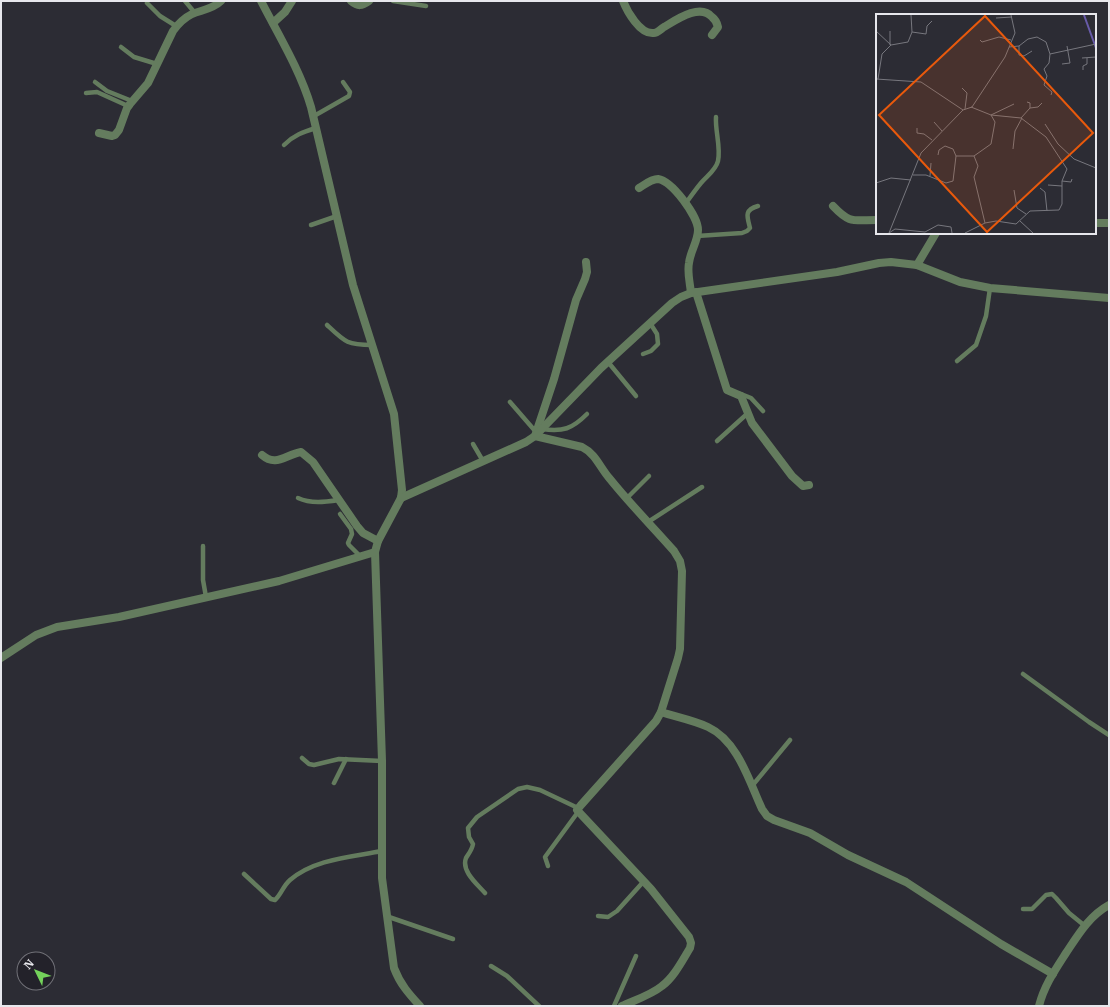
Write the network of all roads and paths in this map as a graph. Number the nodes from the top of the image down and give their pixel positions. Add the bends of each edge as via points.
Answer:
1 (185, 1) edge
2 (221, 1) edge
3 (261, 1) edge
4 (292, 1) edge
5 (351, 1) edge
6 (370, 1) edge
7 (393, 1) edge
8 (623, 1) edge
9 (147, 3) dead end
10 (426, 6) dead end
11 (195, 13) junction
12 (273, 23) junction
13 (176, 26) junction
14 (712, 35) dead end
15 (122, 47) dead end
16 (157, 64) junction
17 (95, 82) dead end
18 (343, 82) dead end
19 (86, 93) dead end
20 (130, 104) junction
21 (314, 116) junction
22 (716, 117) dead end
23 (316, 128) junction
24 (99, 133) dead end
25 (284, 146) dead end
26 (639, 188) dead end
27 (686, 203) junction
28 (758, 206) dead end
29 (833, 206) dead end
30 (337, 216) junction
31 (876, 220) edge
32 (1096, 223) edge
33 (1109, 223) edge
34 (311, 225) dead end
35 (935, 234) edge
36 (697, 236) junction
37 (586, 262) dead end
38 (917, 265) junction
39 (990, 288) junction
40 (693, 293) junction
41 (1109, 298) edge
42 (650, 323) junction
43 (327, 325) dead end
44 (372, 345) junction
45 (643, 354) dead end
46 (957, 361) dead end
47 (608, 362) junction
48 (738, 394) junction
49 (636, 396) dead end
50 (510, 402) dead end
51 (763, 411) dead end
52 (748, 413) junction
53 (587, 414) dead end
54 (538, 432) junction
55 (717, 441) dead end
56 (473, 444) dead end
57 (262, 455) dead end
58 (484, 461) junction
59 (649, 476) dead end
60 (809, 485) dead end
61 (702, 487) dead end
62 (298, 498) dead end
63 (401, 498) junction
64 (627, 498) junction
65 (339, 500) junction
66 (340, 514) dead end
67 (648, 522) junction
68 (378, 541) junction
69 (203, 546) dead end
70 (375, 552) junction
71 (360, 556) junction
72 (206, 597) junction
73 (1, 658) edge
74 (1023, 674) dead end
75 (661, 712) junction
76 (1109, 735) edge
77 (790, 740) dead end
78 (302, 758) dead end
79 (346, 759) junction
80 (382, 761) junction
81 (334, 783) dead end
82 (752, 786) junction
83 (578, 810) junction
84 (382, 851) junction
85 (548, 866) dead end
86 (244, 874) dead end
87 (644, 881) junction
88 (485, 893) dead end
89 (1109, 905) edge
90 (1023, 909) dead end
91 (386, 916) junction
92 (598, 916) dead end
93 (1085, 926) junction
94 (453, 939) dead end
95 (636, 956) dead end
96 (491, 966) dead end
97 (1053, 974) junction
98 (420, 1006) edge
99 (539, 1006) edge
100 (614, 1006) edge
101 (622, 1006) edge
102 (1039, 1006) edge

1 - 11 lane
2 - 11 street via 213,7
3 - 12 street
4 - 12 street
5 - 6 street via 358,6
7 - 10 lane
8 - 14 street via 636,24 647,32 654,33 699,11 709,13 717,22 718,27
9 - 13 lane via 160,16
11 - 13 street via 184,18
12 - 21 street via 300,76
13 - 16 street
15 - 16 lane via 134,57
16 - 20 street via 148,83
17 - 20 lane
18 - 21 lane via 350,96
19 - 20 lane via 96,92
20 - 24 street via 116,135
21 - 23 street
22 - 27 lane via 716,167
23 - 25 lane via 299,133
23 - 30 street
26 - 27 street via 659,179
27 - 36 street via 697,225
28 - 36 lane via 748,212 750,228 747,231
29 - 31 street via 848,219
30 - 34 lane
30 - 44 street via 353,285
32 - 33 street
35 - 38 street
36 - 40 street via 688,263
37 - 54 street via 585,279 576,300
38 - 39 street via 960,282
38 - 40 street via 904,262 879,263 838,272
39 - 41 street
39 - 46 lane via 986,316 976,345
40 - 42 street via 672,303
40 - 48 street via 725,387 729,392
42 - 45 lane via 657,334 658,344
42 - 47 street
43 - 44 lane via 347,342 355,345
44 - 63 street via 394,414
47 - 49 lane
47 - 54 street
48 - 51 lane via 751,398
48 - 52 street via 743,398
50 - 54 lane
52 - 55 lane
52 - 60 street via 752,423 792,476 803,486
53 - 54 lane via 568,429
54 - 58 street via 526,442
54 - 64 street via 589,450 609,479
56 - 58 lane
57 - 65 street via 269,460 277,461 301,452 313,462
58 - 63 street
59 - 64 lane
61 - 67 lane
62 - 65 lane via 312,502
63 - 68 street
64 - 67 street
65 - 68 street via 363,534
66 - 71 lane via 352,529 348,543
67 - 75 street via 674,551 682,571 680,649
68 - 70 street
69 - 72 lane
70 - 71 street
70 - 80 street
71 - 72 street via 279,581
72 - 73 street via 119,617 46,630
74 - 76 lane
75 - 82 street via 707,727 720,734 736,753
75 - 83 street via 649,730
77 - 82 lane
78 - 79 lane via 314,765
79 - 80 lane
79 - 81 lane
80 - 84 street
82 - 97 street via 762,809 770,818 810,833 848,855 906,882
83 - 85 lane via 545,857
83 - 87 street
83 - 88 lane via 540,790 527,787 518,789 477,817 468,828 473,844 465,866
84 - 86 lane via 325,862 310,868 290,880 275,900
84 - 91 street via 382,890
87 - 92 lane via 617,911 608,916
87 - 101 street via 689,937 691,943 663,986
89 - 93 street via 1094,915
90 - 93 lane via 1032,909 1046,895 1052,894
91 - 94 lane
91 - 98 street via 398,979
93 - 97 street
95 - 100 lane
96 - 99 lane via 507,976
97 - 102 street via 1046,985

